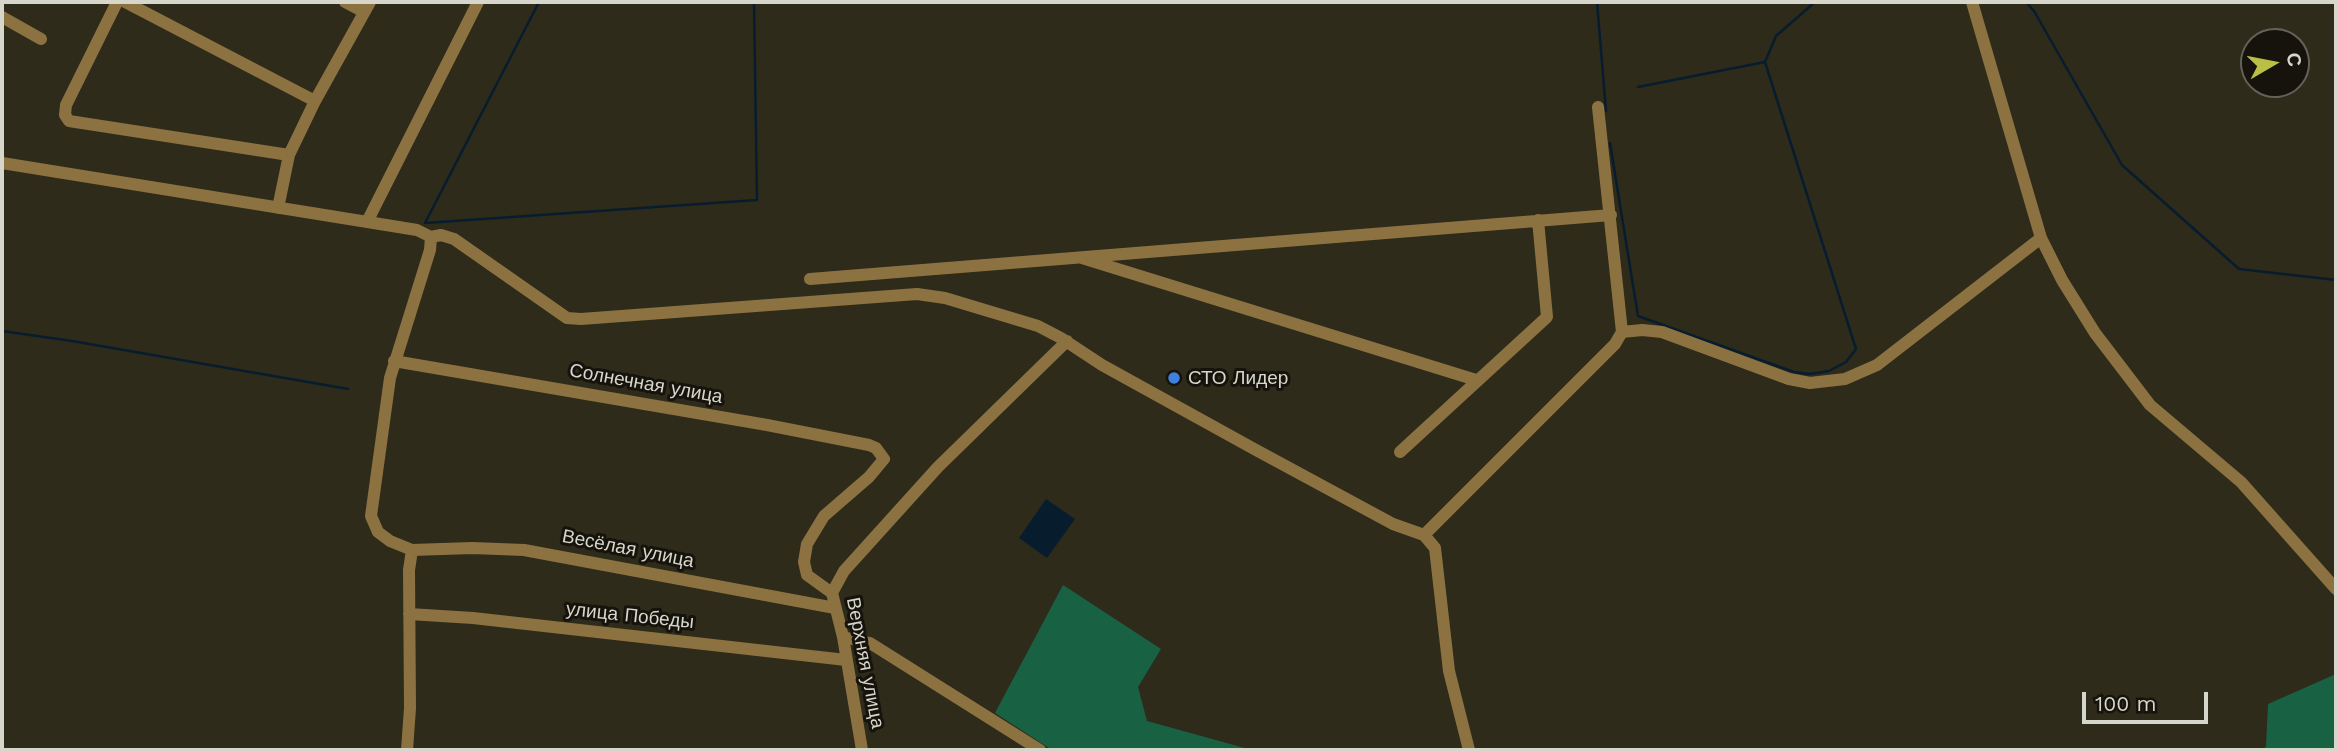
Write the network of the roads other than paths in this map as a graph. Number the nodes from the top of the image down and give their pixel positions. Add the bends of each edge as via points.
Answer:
1 (117, 2) edge
2 (125, 2) edge
3 (345, 2) edge
4 (478, 2) edge
5 (1972, 2) edge
6 (367, 7) edge
7 (2, 17) edge
8 (41, 39) dead end
9 (315, 101) junction
10 (1598, 107) dead end
11 (289, 155) junction
12 (2, 163) edge
13 (278, 208) junction
14 (1611, 215) junction
15 (1538, 220) junction
16 (367, 222) junction
17 (431, 237) junction
18 (2041, 238) junction
19 (1076, 256) junction
20 (810, 279) dead end
21 (1622, 332) junction
22 (1067, 341) junction
23 (394, 361) junction
24 (1476, 380) junction
25 (1400, 452) dead end
26 (884, 459) joint
27 (1424, 535) junction
28 (412, 550) junction
29 (2336, 589) edge
30 (832, 593) junction
31 (835, 608) junction
32 (409, 614) junction
33 (843, 637) junction
34 (846, 660) junction
35 (407, 750) edge
36 (862, 750) edge
37 (1040, 750) edge
38 (1469, 750) edge

1 - 11 street via 66,105 69,121
2 - 9 street
3 - 6 street
4 - 16 street
5 - 18 street
6 - 9 street
7 - 8 street
9 - 11 street
10 - 14 street
11 - 13 street
12 - 13 street
13 - 16 street
14 - 15 street
14 - 21 street
15 - 19 street
15 - 24 street via 1547,317
16 - 17 street via 417,230
17 - 22 street via 454,239 567,318 917,294 1020,320
17 - 23 street
18 - 21 street via 1877,365 1845,379 1810,383 1789,379 1662,332
18 - 29 street via 2095,333 2150,405 2241,482
19 - 20 street
19 - 24 street
21 - 27 street
22 - 27 street via 1244,444 1393,524
22 - 30 street via 938,467 844,571
23 - 26 street, Солнечная улица via 869,445
23 - 28 street via 371,516 378,532
24 - 25 street
26 - 30 street, Верхняя улица via 824,516 807,544 807,575
27 - 38 street via 1435,548 1449,671
28 - 31 street, Весёлая улица via 524,550
28 - 32 street
30 - 31 street, Верхняя улица
31 - 33 street, Верхняя улица
32 - 34 street, улица Победы
32 - 35 street
33 - 34 street, Верхняя улица
33 - 37 street via 870,643
34 - 36 street, Верхняя улица

